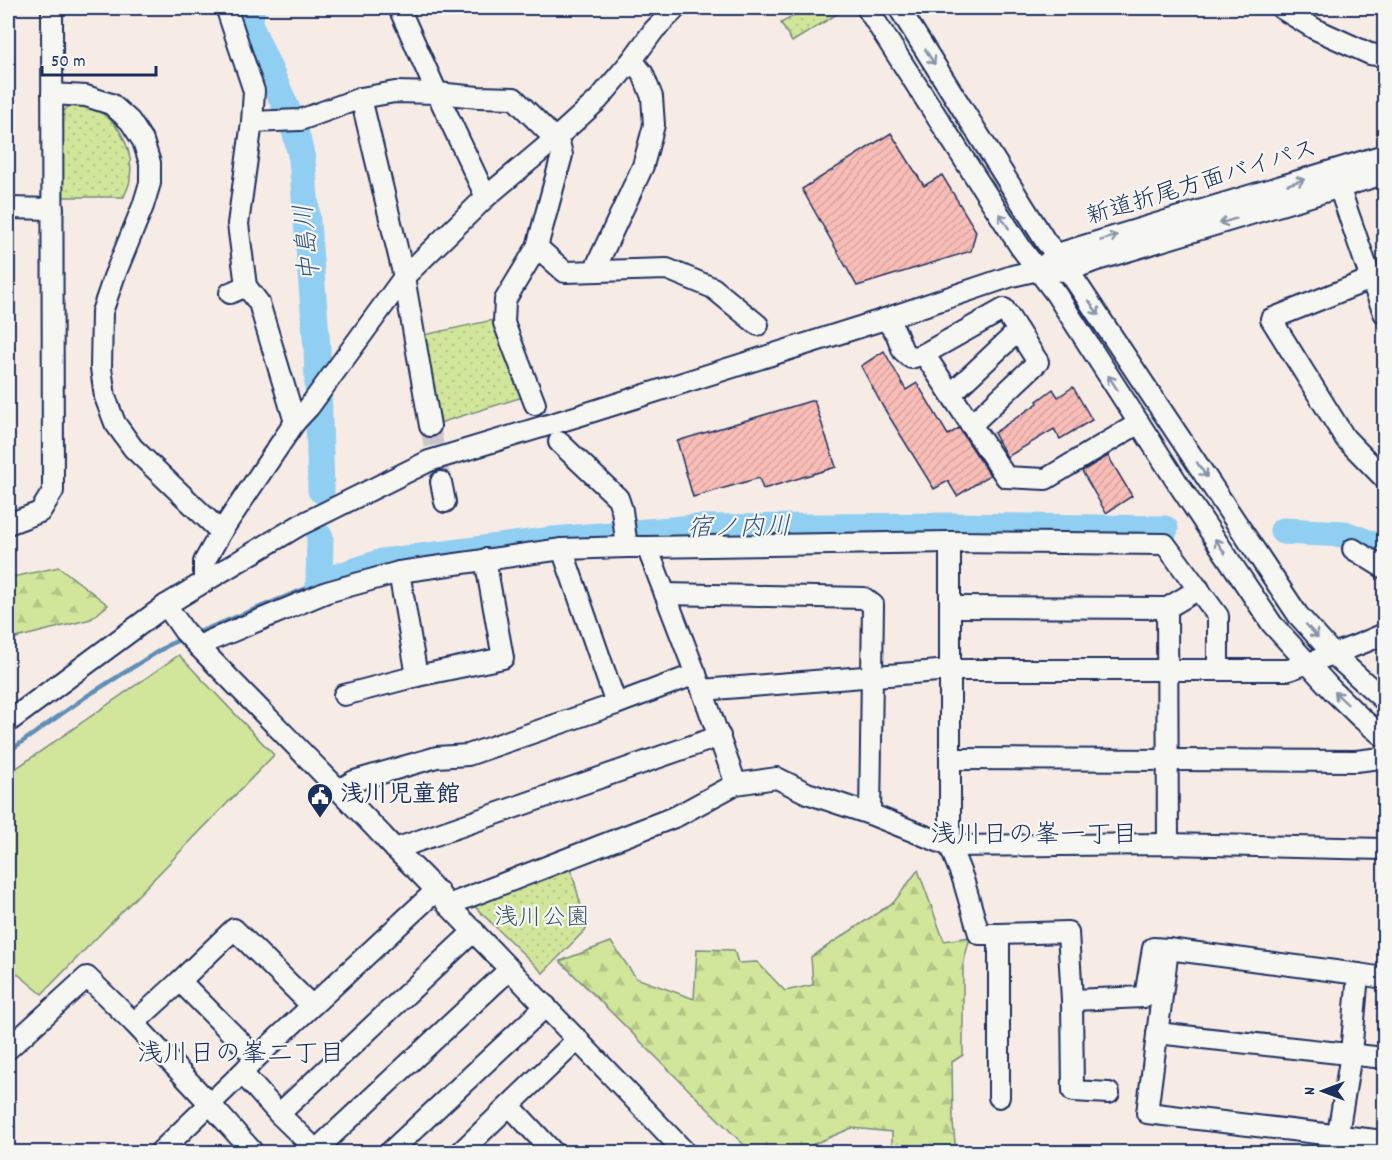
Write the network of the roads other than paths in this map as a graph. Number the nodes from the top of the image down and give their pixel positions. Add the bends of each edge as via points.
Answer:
1 (52, 8) edge
2 (399, 8) edge
3 (676, 8) edge
4 (867, 8) edge
5 (899, 8) edge
6 (1281, 8) edge
7 (223, 9) edge
8 (1384, 56) edge
9 (632, 60) junction
10 (52, 93) junction
11 (437, 93) junction
12 (361, 98) junction
13 (252, 122) junction
14 (555, 139) junction
15 (1384, 155) edge
16 (1384, 174) edge
17 (1339, 187) junction
18 (486, 197) junction
19 (8, 208) edge
20 (52, 209) junction
21 (537, 247) junction
22 (1057, 254) junction
23 (1038, 270) junction
24 (594, 271) junction
25 (1068, 271) junction
26 (404, 278) junction
27 (1371, 279) junction
28 (1384, 313) edge
29 (885, 319) junction
30 (758, 325) dead end
31 (1018, 331) junction
32 (924, 354) junction
33 (951, 394) junction
34 (535, 404) dead end
35 (295, 422) junction
36 (1139, 423) junction
37 (971, 425) junction
38 (430, 426) tunnel mouth
39 (559, 442) dead end
40 (1384, 478) edge
41 (441, 482) tunnel mouth
42 (445, 502) dead end
43 (8, 524) edge
44 (221, 532) junction
45 (626, 542) junction
46 (950, 542) junction
47 (647, 547) junction
48 (562, 549) junction
49 (1353, 549) dead end
50 (485, 559) junction
51 (1384, 568) edge
52 (399, 572) junction
53 (204, 582) junction
54 (1199, 589) junction
55 (665, 594) junction
56 (166, 605) junction
57 (951, 608) junction
58 (1167, 608) junction
59 (1384, 634) edge
60 (193, 640) junction
61 (1333, 654) junction
62 (1308, 663) junction
63 (950, 670) junction
64 (1218, 670) junction
65 (1168, 671) junction
66 (417, 676) junction
67 (872, 676) junction
68 (699, 682) junction
69 (344, 695) dead end
70 (1384, 700) edge
71 (616, 704) junction
72 (8, 722) edge
73 (720, 736) junction
74 (1384, 737) edge
75 (1384, 754) edge
76 (951, 759) junction
77 (1168, 760) junction
78 (736, 784) junction
79 (339, 790) junction
80 (870, 814) junction
81 (1168, 844) junction
82 (950, 846) junction
83 (395, 849) junction
84 (1384, 849) edge
85 (443, 898) junction
86 (474, 931) junction
87 (999, 934) junction
88 (1168, 949) junction
89 (510, 969) junction
90 (1358, 974) junction
91 (1384, 978) edge
92 (180, 981) junction
93 (1072, 1000) junction
94 (311, 1005) junction
95 (546, 1006) junction
96 (134, 1023) junction
97 (1157, 1033) junction
98 (578, 1039) junction
99 (8, 1049) edge
100 (1351, 1054) junction
101 (256, 1058) junction
102 (1384, 1058) edge
103 (242, 1073) junction
104 (1109, 1093) dead end
105 (999, 1097) dead end
106 (210, 1104) junction
107 (510, 1106) junction
108 (279, 1114) junction
109 (1384, 1141) edge
110 (1336, 1144) edge
111 (317, 1151) edge
112 (160, 1152) edge
113 (253, 1152) edge
114 (390, 1152) edge
115 (461, 1152) edge
116 (553, 1152) edge
117 (684, 1152) edge

1 - 10 street
2 - 11 street
3 - 9 street
23 -> 4 street
5 -> 22 street
6 - 8 street via 1315,29 1370,54
7 - 13 street via 254,91
9 - 14 street via 598,100
9 - 24 street via 643,74 652,97 654,125 643,166
10 - 20 street
10 - 44 street via 86,96 111,104 130,121 143,141 150,163 150,183 102,312 105,397 115,423 133,448
11 - 12 street via 395,92
11 - 14 street via 514,98
11 - 18 street
12 - 13 street via 291,121
12 - 26 street
13 - 35 street via 238,224 238,290 259,303
14 - 18 street
14 - 21 street via 562,155
22 -> 15 street, 新道折尾方面バイパス
16 - 17 street
17 -> 25 street
17 - 27 street
18 - 26 street
19 - 20 street
20 - 43 street via 53,491 40,512
21 - 24 street via 564,272
21 - 34 street via 505,300 504,323
22 - 23 street, 新道折尾方面バイパス
22 - 25 street
23 - 25 street
23 - 29 street
36 -> 23 street
24 - 30 street via 667,269 713,288
25 -> 61 street via 1298,615
26 - 35 street
26 - 38 street
27 - 28 street
27 - 40 street via 1271,319 1345,438
29 - 32 street via 903,351 912,357
29 - 53 street via 429,461 300,525
31 - 32 street via 1004,309
31 - 33 street
31 - 37 street via 1038,362
32 - 33 street
33 - 37 street
35 - 44 street
36 - 37 street via 1046,479 1006,477
62 -> 36 street via 1272,624
39 - 45 street via 618,498
41 - 42 street
44 - 53 street via 204,562
45 - 47 street
45 - 48 street
46 - 47 street
46 - 54 street via 1165,544
46 - 57 street
47 - 55 street
48 - 50 street
48 - 71 street
49 - 51 street
50 - 52 street
50 - 66 street via 502,658
52 - 60 street via 327,592 209,641
52 - 66 street
53 - 56 street
54 - 58 street
54 - 64 street via 1218,616
55 - 67 street via 864,598 873,605
55 - 68 street
56 - 60 street
56 - 72 street
57 - 58 street
57 - 63 street
58 - 65 street
59 - 61 street
60 - 79 street
61 - 62 street
61 - 70 street
62 - 64 street via 1288,670
74 -> 62 street
63 - 65 street
63 - 67 street
63 - 76 street
64 - 65 street
65 - 77 street
66 - 69 street
67 - 68 street
67 - 80 street
68 - 71 street
68 - 73 street
71 - 79 street via 468,755 437,757 354,781
73 - 78 street
73 - 83 street
75 - 77 street via 1381,758 1356,761
76 - 77 street
76 - 82 street
77 - 81 street
78 - 80 street via 777,778 807,793
78 - 85 street via 677,816
79 - 83 street
80 - 82 street
81 - 82 street
81 - 84 street
82 - 87 street via 979,934
83 - 85 street
85 - 86 street
85 - 94 street via 428,898
86 - 89 street
86 - 108 street
87 - 93 street via 1068,932
87 - 105 street
88 - 90 street
88 - 93 street via 1153,948 1145,997
88 - 97 street
89 - 95 street
89 - 111 street
90 - 91 street
90 - 100 street
92 - 94 street via 234,929
92 - 96 street
92 - 101 street
93 - 104 street via 1066,1092
94 - 101 street
95 - 98 street
95 - 114 street
96 - 99 street via 87,977
96 - 106 street
97 - 100 street
97 - 110 street via 1147,1113
98 - 107 street
98 - 117 street
100 - 102 street
100 - 110 street
101 - 103 street
103 - 106 street
103 - 108 street
106 - 112 street
106 - 113 street
107 - 115 street
107 - 116 street
108 - 111 street
109 - 110 street

